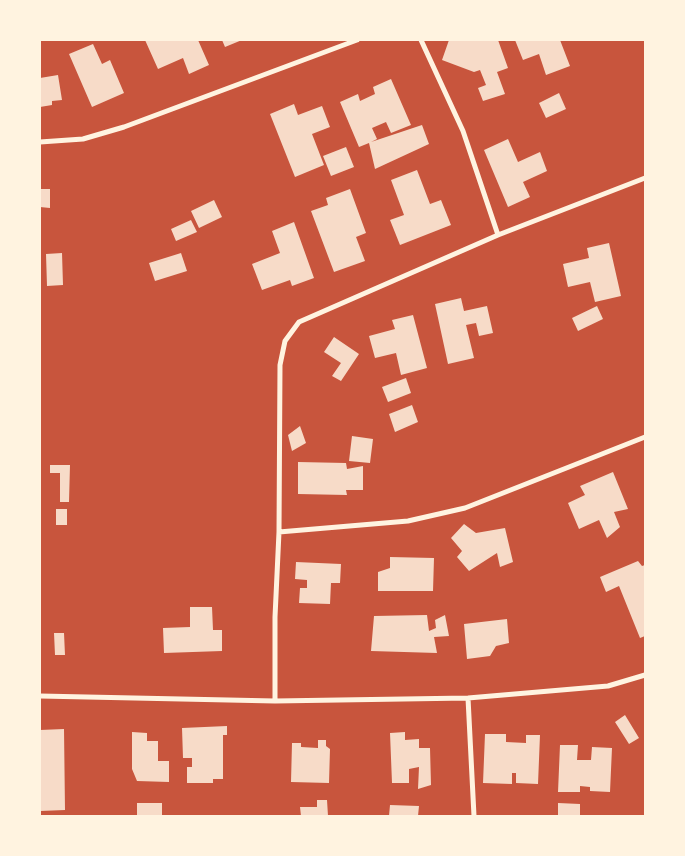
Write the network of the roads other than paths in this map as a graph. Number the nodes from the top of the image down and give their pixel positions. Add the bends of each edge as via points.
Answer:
1 (357, 40) edge
2 (422, 40) edge
3 (40, 142) edge
4 (645, 178) edge
5 (498, 235) junction
6 (645, 437) edge
7 (279, 532) junction
8 (645, 675) edge
9 (40, 696) edge
10 (468, 698) junction
11 (275, 701) junction
12 (474, 816) edge

1 - 3 street via 124,128 83,139
2 - 5 street via 463,131
4 - 5 street
5 - 7 street via 299,322 289,335 280,365
6 - 7 street via 465,508 408,521
7 - 11 street
8 - 10 street via 608,686
9 - 11 street
10 - 11 street
10 - 12 street

